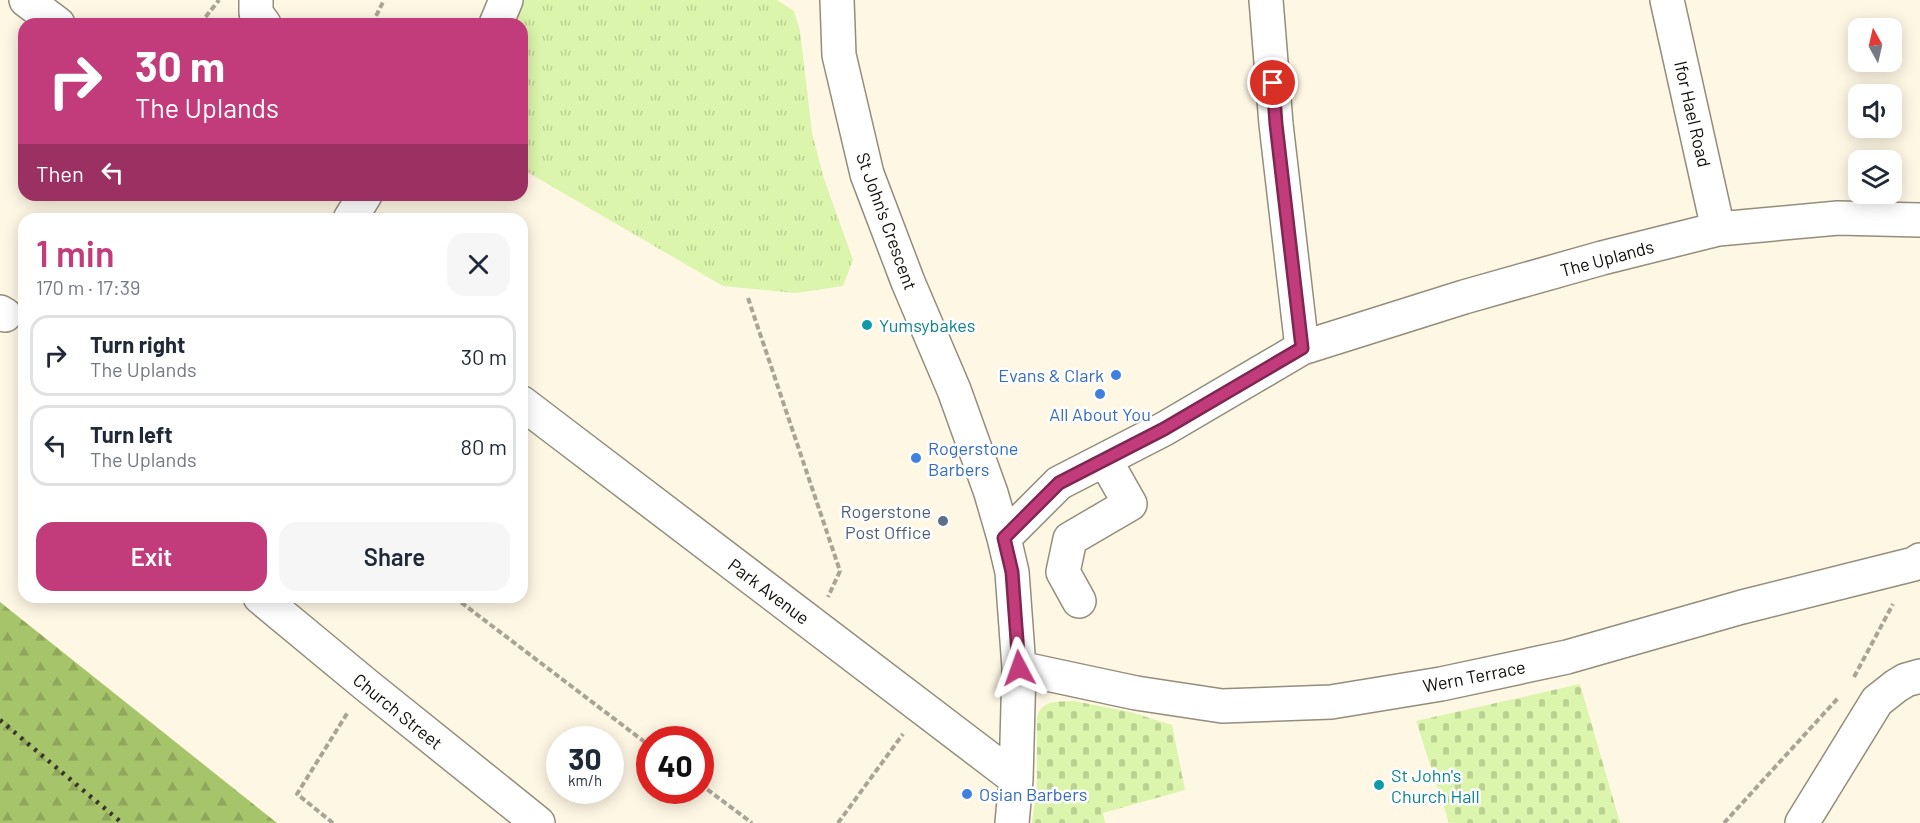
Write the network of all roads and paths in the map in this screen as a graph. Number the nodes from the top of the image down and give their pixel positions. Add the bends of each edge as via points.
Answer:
1 (26, 0) edge
2 (219, 0) edge
3 (256, 0) edge
4 (384, 0) edge
5 (506, 0) edge
6 (837, 0) edge
7 (1266, 0) edge
8 (1666, 0) edge
9 (50, 18) edge
10 (205, 18) edge
11 (260, 18) edge
12 (375, 18) edge
13 (498, 18) edge
14 (1920, 220) edge
15 (1718, 229) junction
16 (748, 298) dead end
17 (1302, 348) junction
18 (528, 408) edge
19 (1105, 460) junction
20 (1004, 538) junction
21 (1917, 562) edge
22 (1079, 601) dead end
23 (267, 603) edge
24 (462, 603) edge
25 (815, 626) junction
26 (1019, 668) junction
27 (1920, 676) edge
28 (365, 684) junction
29 (1849, 686) dead end
30 (1841, 695) dead end
31 (922, 708) junction
32 (636, 735) edge
33 (1016, 780) junction
34 (714, 794) edge
35 (333, 823) edge
36 (538, 823) edge
37 (752, 823) edge
38 (838, 823) edge
39 (1012, 823) edge
40 (1724, 823) edge
41 (1802, 823) edge

1 - 9 street
2 - 10 path
3 - 11 street
4 - 12 path
5 - 13 street
6 - 20 street, St John's Crescent via 839,55 867,174 954,390
7 - 17 street
8 - 15 street, Ifor Hael Road
14 - 15 street, The Uplands via 1838,218
15 - 17 street, The Uplands via 1602,258
16 - 25 path via 840,571
17 - 19 street, The Uplands
18 - 25 street, Park Avenue
19 - 20 street, The Uplands via 1059,483
19 - 22 street via 1130,504 1070,539 1063,573
20 - 26 street, St John's Crescent via 1012,572
21 - 26 street, Wern Terrace via 1567,657 1331,702 1222,706 1136,693
21 - 29 path
23 - 28 street, Church Street
24 - 32 path
25 - 31 street, Park Avenue
26 - 33 street, St John's Crescent
27 - 41 street via 1906,680 1877,701
28 - 35 path via 297,794
28 - 36 street, Church Street
30 - 40 path
31 - 33 street, Park Avenue
31 - 38 path
33 - 39 street, St John's Crescent
34 - 37 path

